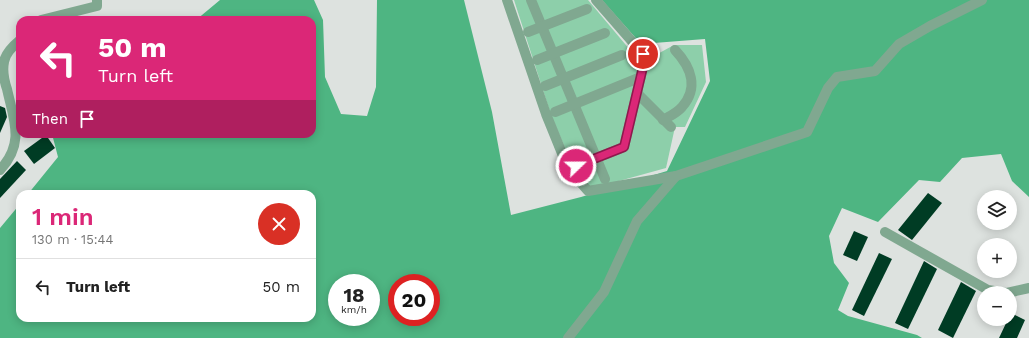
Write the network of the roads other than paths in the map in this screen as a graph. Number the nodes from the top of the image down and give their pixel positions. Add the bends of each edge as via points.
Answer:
1 (97, 0) edge
2 (507, 0) edge
3 (531, 0) edge
4 (596, 0) edge
5 (982, 0) edge
6 (587, 9) dead end
7 (57, 16) edge
8 (542, 27) junction
9 (528, 32) dead end
10 (605, 33) dead end
11 (16, 44) edge
12 (675, 50) dead end
13 (553, 54) junction
14 (622, 54) dead end
15 (537, 60) dead end
16 (641, 76) junction
17 (563, 79) junction
18 (545, 86) dead end
19 (637, 93) junction
20 (574, 104) junction
21 (555, 112) dead end
22 (16, 126) edge
23 (16, 137) edge
24 (596, 158) junction
25 (576, 166) dead end
26 (0, 170) edge
27 (676, 176) junction
28 (605, 179) dead end
29 (885, 232) dead end
30 (981, 286) edge
31 (1029, 288) edge
32 (1017, 291) edge
33 (568, 338) edge

1 - 7 street via 97,6
2 - 27 street via 546,114 568,168 588,191
3 - 8 street
4 - 16 street via 643,54
5 - 27 street via 899,44 875,71 837,78 828,88 807,132
6 - 8 street
8 - 9 street
8 - 13 street
10 - 13 street
11 - 22 street via 4,60 3,75
12 - 19 street via 687,66 692,87 682,108 667,123
13 - 15 street
13 - 17 street
14 - 17 street
16 - 19 street
16 - 20 street
17 - 18 street
17 - 20 street
19 - 24 street via 624,147
20 - 21 street
20 - 24 street
23 - 26 street via 7,162
24 - 25 street
24 - 28 street
27 - 33 street via 637,221 604,292
29 - 30 street
31 - 32 street

